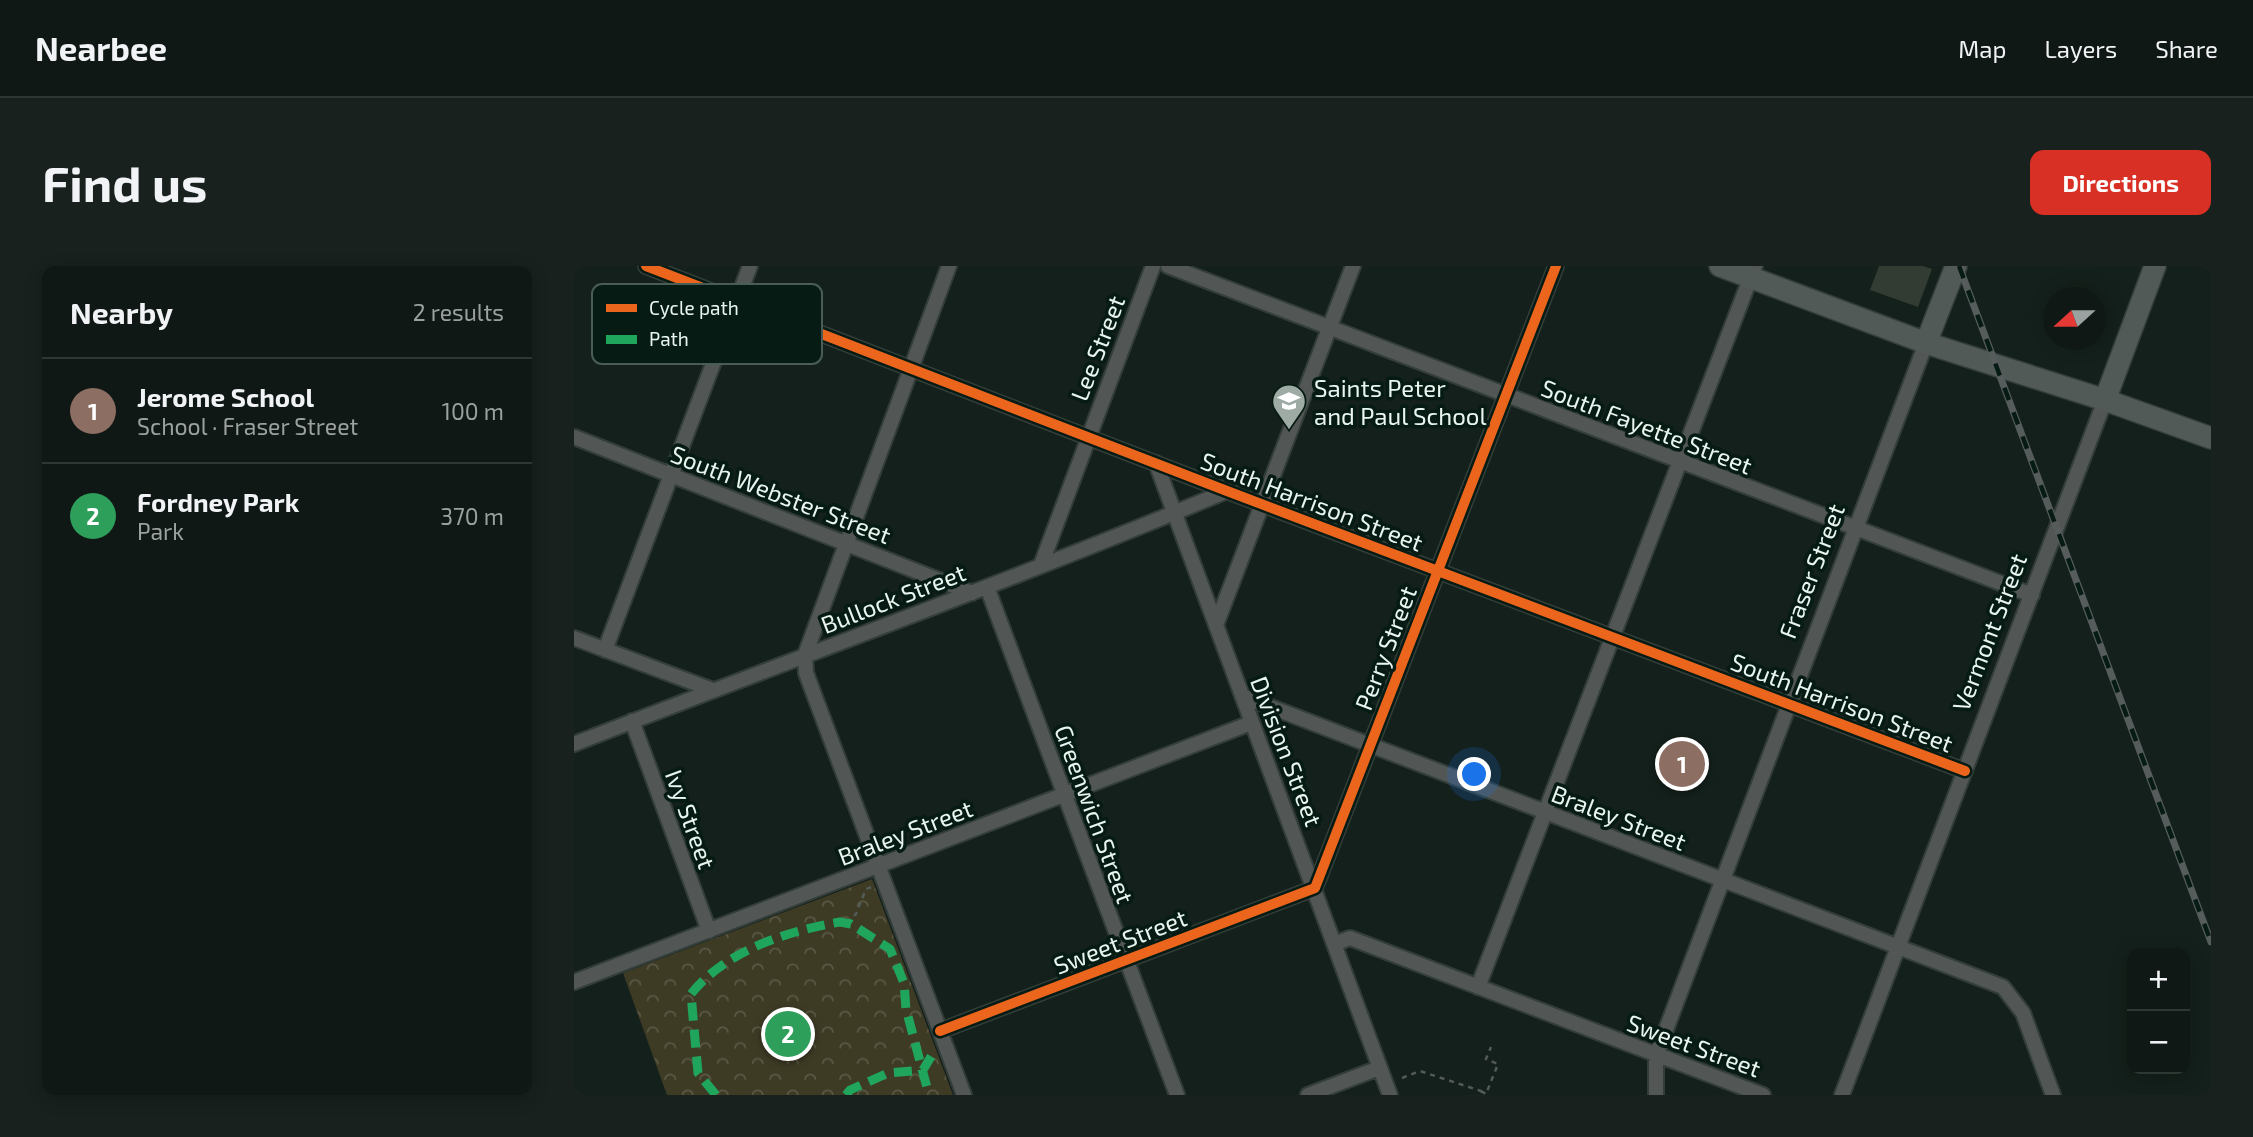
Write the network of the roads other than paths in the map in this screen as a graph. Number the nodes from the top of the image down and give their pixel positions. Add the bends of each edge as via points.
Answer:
1 (646, 266) edge
2 (750, 266) edge
3 (949, 266) edge
4 (1153, 266) edge
5 (1168, 266) edge
6 (1353, 266) edge
7 (1556, 266) edge
8 (1720, 266) edge
9 (1956, 266) edge
10 (2155, 266) edge
11 (1753, 272) edge
12 (693, 284) edge
13 (743, 284) edge
14 (1329, 328) junction
15 (822, 334) edge
16 (1926, 343) junction
17 (713, 364) edge
18 (911, 368) junction
19 (1505, 396) junction
20 (2105, 400) junction
21 (1087, 436) junction
22 (574, 437) edge
23 (2211, 438) edge
24 (1156, 463) junction
25 (1680, 463) junction
26 (670, 475) junction
27 (1227, 491) junction
28 (1262, 504) junction
29 (1175, 513) junction
30 (1856, 530) junction
31 (846, 544) junction
32 (1041, 565) junction
33 (1436, 571) junction
34 (987, 587) junction
35 (972, 593) junction
36 (2032, 595) junction
37 (1216, 625) junction
38 (574, 638) edge
39 (1613, 638) junction
40 (605, 650) junction
41 (805, 655) junction
42 (710, 689) junction
43 (1242, 696) junction
44 (1788, 704) junction
45 (632, 721) junction
46 (1251, 723) junction
47 (574, 744) edge
48 (1371, 746) junction
49 (1965, 771) junction
50 (1064, 794) junction
51 (1545, 813) junction
52 (879, 867) junction
53 (1721, 881) junction
54 (1315, 888) junction
55 (709, 931) junction
56 (1334, 944) junction
57 (1896, 945) junction
58 (1126, 962) junction
59 (574, 982) edge
60 (1478, 987) junction
61 (940, 1031) junction
62 (1656, 1056) junction
63 (1379, 1068) junction
64 (964, 1095) edge
65 (1177, 1095) edge
66 (1308, 1095) edge
67 (1390, 1095) edge
68 (1656, 1095) edge
69 (1763, 1095) edge
70 (1842, 1095) edge
71 (2053, 1095) edge

1 - 12 street, South Harrison Street
2 - 13 street
3 - 18 street
4 - 21 street, Lee Street
5 - 14 street, South Fayette Street
6 - 14 street
7 - 19 street, Perry Street
8 - 11 street
9 - 16 street, Fraser Street
10 - 20 street, Vermont Street
11 - 16 street
11 - 25 street
14 - 19 street, South Fayette Street
14 - 28 street
15 - 18 street, South Harrison Street
16 - 20 street
16 - 30 street, Fraser Street
17 - 26 street
18 - 21 street, South Harrison Street
18 - 31 street
19 - 25 street, South Fayette Street
19 - 33 street, Perry Street
20 - 23 street
20 - 36 street, Vermont Street
21 - 24 street, South Harrison Street
21 - 32 street, Lee Street
22 - 26 street, South Webster Street
24 - 27 street, South Harrison Street
24 - 29 street, Division Street
25 - 30 street, South Fayette Street
25 - 39 street
26 - 31 street, South Webster Street
26 - 40 street
27 - 28 street, South Harrison Street
27 - 29 street, Bullock Street
28 - 33 street, South Harrison Street
28 - 37 street
29 - 32 street, Bullock Street
29 - 37 street, Division Street
30 - 36 street, South Fayette Street
30 - 44 street, Fraser Street
31 - 35 street, South Webster Street
31 - 41 street
32 - 34 street, Bullock Street
33 - 39 street, South Harrison Street
33 - 48 street, Perry Street
34 - 35 street, Bullock Street
34 - 50 street, Greenwich Street
35 - 41 street, Bullock Street
36 - 49 street, Vermont Street
37 - 43 street, Division Street
38 - 40 street
39 - 44 street, South Harrison Street
39 - 51 street
40 - 42 street
41 - 42 street, Bullock Street
41 - 52 street via 806,673
42 - 45 street, Bullock Street
43 - 46 street, Division Street
43 - 48 street, Braley Street
44 - 49 street, South Harrison Street
44 - 53 street, Fraser Street
45 - 47 street, Bullock Street
45 - 55 street, Ivy Street
46 - 50 street, Braley Street
46 - 54 street, Division Street
48 - 51 street, Braley Street
48 - 54 street, Perry Street
49 - 57 street, Vermont Street
50 - 52 street, Braley Street
50 - 58 street, Greenwich Street
51 - 53 street, Braley Street
51 - 60 street
52 - 55 street, Braley Street
52 - 61 street
53 - 57 street, Braley Street
53 - 62 street, Fraser Street
54 - 56 street, Division Street
54 - 58 street, Sweet Street
55 - 59 street, Braley Street
56 - 60 street, Sweet Street via 1350,939
56 - 63 street, Division Street
57 - 70 street, Vermont Street
57 - 71 street, Braley Street via 2003,987 2016,1000
58 - 61 street, Sweet Street
58 - 65 street, Greenwich Street
60 - 62 street, Sweet Street
61 - 64 street
62 - 68 street, Fraser Street
62 - 69 street, Sweet Street
63 - 66 street
63 - 67 street, Division Street

